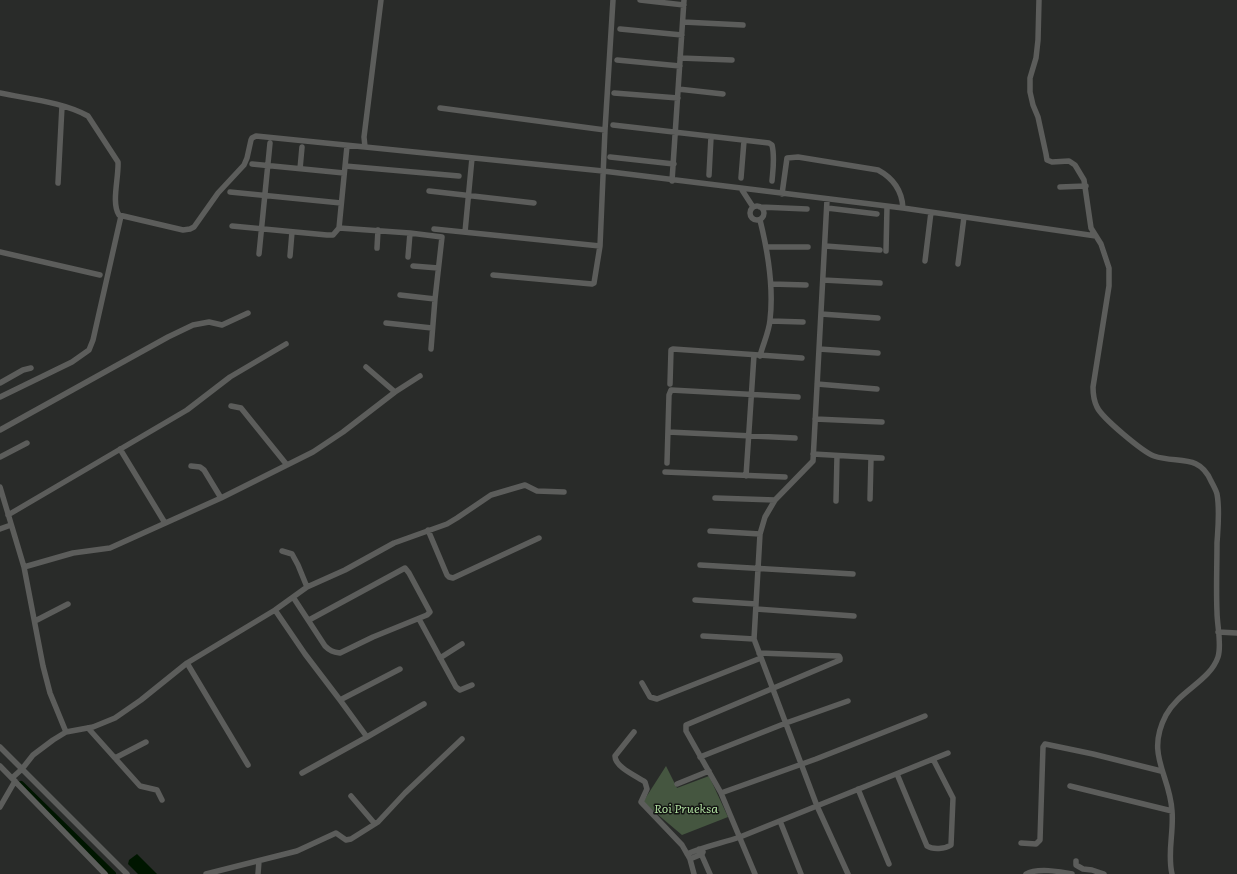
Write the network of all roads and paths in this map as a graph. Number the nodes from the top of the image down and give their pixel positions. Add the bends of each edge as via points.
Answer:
1 (381, 0) edge
2 (614, 0) edge
3 (640, 0) edge
4 (1039, 0) edge
5 (684, 3) edge
6 (682, 22) junction
7 (743, 25) dead end
8 (620, 29) dead end
9 (682, 35) junction
10 (680, 58) junction
11 (617, 60) dead end
12 (732, 60) dead end
13 (680, 66) junction
14 (678, 89) junction
15 (0, 93) edge
16 (614, 93) dead end
17 (723, 94) dead end
18 (678, 98) junction
19 (62, 106) junction
20 (440, 108) dead end
21 (613, 125) dead end
22 (605, 130) junction
23 (676, 132) junction
24 (711, 137) junction
25 (744, 141) junction
26 (270, 143) dead end
27 (347, 146) junction
28 (302, 147) dead end
29 (365, 147) junction
30 (610, 157) dead end
31 (472, 158) junction
32 (252, 164) dead end
33 (674, 164) junction
34 (269, 166) junction
35 (345, 166) junction
36 (300, 169) junction
37 (603, 171) junction
38 (344, 173) junction
39 (709, 175) dead end
40 (459, 176) dead end
41 (741, 178) dead end
42 (672, 180) junction
43 (772, 181) dead end
44 (58, 183) dead end
45 (1086, 186) junction
46 (1060, 187) dead end
47 (742, 190) junction
48 (429, 191) dead end
49 (230, 192) dead end
50 (782, 194) junction
51 (469, 195) junction
52 (265, 197) junction
53 (827, 200) junction
54 (534, 202) dead end
55 (341, 203) junction
56 (753, 207) junction
57 (760, 207) junction
58 (887, 207) junction
59 (827, 208) junction
60 (903, 208) junction
61 (807, 209) dead end
62 (931, 212) junction
63 (877, 214) dead end
64 (120, 216) junction
65 (964, 217) junction
66 (760, 220) junction
67 (232, 226) dead end
68 (262, 228) junction
69 (339, 228) junction
70 (434, 229) dead end
71 (378, 230) junction
72 (292, 232) junction
73 (465, 232) junction
74 (410, 233) junction
75 (1096, 236) junction
76 (600, 246) junction
77 (825, 246) junction
78 (766, 247) junction
79 (808, 247) dead end
80 (377, 248) dead end
81 (0, 252) edge
82 (259, 254) dead end
83 (290, 256) dead end
84 (408, 257) dead end
85 (925, 261) dead end
86 (958, 264) dead end
87 (413, 266) dead end
88 (438, 268) junction
89 (100, 275) dead end
90 (493, 275) dead end
91 (823, 280) junction
92 (880, 283) dead end
93 (771, 284) junction
94 (806, 285) dead end
95 (400, 295) dead end
96 (435, 299) junction
97 (248, 313) dead end
98 (821, 314) junction
99 (878, 318) dead end
100 (770, 321) junction
101 (804, 322) dead end
102 (386, 323) dead end
103 (432, 328) junction
104 (286, 344) dead end
105 (431, 349) dead end
106 (819, 349) junction
107 (878, 354) dead end
108 (756, 355) junction
109 (802, 358) dead end
110 (366, 367) dead end
111 (31, 368) dead end
112 (420, 376) dead end
113 (0, 383) edge
114 (670, 384) dead end
115 (817, 384) junction
116 (876, 389) dead end
117 (395, 392) junction
118 (751, 395) junction
119 (0, 396) edge
120 (798, 397) dead end
121 (231, 406) dead end
122 (815, 419) junction
123 (882, 422) dead end
124 (0, 430) edge
125 (668, 432) junction
126 (749, 436) junction
127 (795, 438) dead end
128 (27, 443) dead end
129 (120, 449) junction
130 (813, 454) junction
131 (837, 456) junction
132 (0, 457) edge
133 (871, 458) junction
134 (882, 458) dead end
135 (667, 463) dead end
136 (287, 465) junction
137 (191, 466) dead end
138 (665, 472) dead end
139 (746, 476) junction
140 (785, 477) dead end
141 (0, 488) edge
142 (564, 492) dead end
143 (221, 498) junction
144 (715, 498) dead end
145 (775, 500) junction
146 (870, 500) dead end
147 (836, 501) dead end
148 (8, 515) junction
149 (165, 523) junction
150 (11, 524) junction
151 (0, 529) edge
152 (428, 530) junction
153 (710, 531) dead end
154 (760, 534) junction
155 (539, 538) dead end
156 (282, 551) dead end
157 (700, 565) dead end
158 (24, 567) junction
159 (758, 569) junction
160 (852, 574) dead end
161 (307, 588) junction
162 (293, 597) junction
163 (695, 600) dead end
164 (68, 604) dead end
165 (756, 606) junction
166 (275, 610) junction
167 (854, 616) dead end
168 (419, 619) junction
169 (309, 620) junction
170 (35, 621) junction
171 (1218, 632) junction
172 (1237, 633) edge
173 (702, 636) dead end
174 (754, 639) junction
175 (462, 644) dead end
176 (760, 655) junction
177 (440, 658) junction
178 (186, 663) junction
179 (400, 669) dead end
180 (642, 683) dead end
181 (472, 685) dead end
182 (772, 689) junction
183 (340, 700) junction
184 (848, 701) dead end
185 (424, 704) dead end
186 (925, 716) dead end
187 (786, 723) junction
188 (88, 728) junction
189 (66, 732) junction
190 (634, 732) dead end
191 (367, 737) junction
192 (462, 739) dead end
193 (146, 742) dead end
194 (0, 747) edge
195 (948, 753) dead end
196 (700, 757) junction
197 (115, 758) junction
198 (933, 759) junction
199 (801, 764) junction
200 (248, 765) dead end
201 (0, 766) edge
202 (21, 770) junction
203 (708, 771) junction
204 (1161, 771) junction
205 (302, 773) dead end
206 (897, 774) junction
207 (13, 779) junction
208 (677, 784) dead end
209 (1070, 786) dead end
210 (858, 789) junction
211 (721, 793) junction
212 (351, 796) dead end
213 (162, 800) dead end
214 (817, 806) junction
215 (0, 807) edge
216 (1172, 811) junction
217 (780, 821) junction
218 (375, 824) junction
219 (740, 837) junction
220 (1021, 843) dead end
221 (700, 851) junction
222 (688, 856) junction
223 (259, 861) junction
224 (1076, 861) dead end
225 (889, 864) dead end
226 (105, 874) edge
227 (127, 874) edge
228 (206, 874) edge
229 (258, 874) edge
230 (694, 874) edge
231 (710, 874) edge
232 (755, 874) edge
233 (802, 874) edge
234 (848, 874) edge
235 (1026, 874) edge
236 (1072, 874) edge
237 (1104, 874) edge
238 (1172, 874) edge

1 - 29 street
2 - 22 street
3 - 5 street
4 - 45 street via 1036,58 1030,78 1033,106 1038,117 1047,160 1069,161 1075,165
5 - 6 street
6 - 7 street
6 - 9 street
8 - 9 street
9 - 10 street
10 - 12 street
10 - 13 street
11 - 13 street
13 - 14 street
14 - 17 street
14 - 18 street
15 - 19 street
16 - 18 street
18 - 23 street
19 - 44 street
19 - 64 street via 90,118 118,162 116,208
20 - 22 street
21 - 23 street
22 - 37 street
23 - 24 street
23 - 33 street
24 - 25 street
24 - 39 street
25 - 41 street
25 - 43 street via 772,145
26 - 34 street
27 - 29 street
27 - 35 street
27 - 64 street via 256,136 251,140 244,166 218,193 194,227 175,229
28 - 36 street
29 - 31 street
30 - 33 street
31 - 37 street
31 - 51 street
32 - 34 street
33 - 42 street
34 - 36 street
34 - 52 street
35 - 38 street
35 - 40 street
36 - 38 street
37 - 42 street
37 - 76 street
38 - 55 street
42 - 47 street
45 - 46 street
45 - 75 street via 1089,220
47 - 50 street
47 - 56 street
48 - 51 street
49 - 52 street
50 - 53 street
50 - 60 street via 787,158 798,157 885,173 897,188
51 - 54 street
51 - 73 street
52 - 55 street
52 - 68 street
53 - 58 street
53 - 59 street
55 - 69 street
56 - 57 street
56 - 66 street via 750,215 755,220
57 - 61 street
57 - 66 street via 764,212
58 - 60 street
58 - 77 street via 883,250
59 - 63 street
59 - 77 street
60 - 62 street
62 - 65 street
62 - 85 street
64 - 119 street via 89,350 72,362
65 - 75 street
65 - 86 street
66 - 78 street
67 - 68 street
68 - 72 street
68 - 82 street
69 - 71 street
69 - 72 street via 333,235
70 - 73 street
71 - 74 street
71 - 80 street
72 - 83 street
73 - 76 street
74 - 84 street
74 - 88 street via 442,237
75 - 171 street via 1110,268 1110,279 1093,387 1094,398 1105,417 1147,452 1160,457 1195,462 1202,466 1208,475 1215,490 1217,503
76 - 90 street via 595,281 592,284
77 - 91 street
78 - 79 street
78 - 93 street
81 - 89 street
87 - 88 street
88 - 96 street
91 - 92 street
91 - 98 street
93 - 94 street
93 - 100 street
95 - 96 street
96 - 103 street
97 - 124 street via 222,325 209,322 193,325 168,336
98 - 99 street
98 - 106 street
100 - 101 street
100 - 108 street
102 - 103 street
103 - 105 street
104 - 129 street via 230,377 187,410
106 - 107 street
106 - 115 street
108 - 109 street
108 - 114 street via 673,349
108 - 118 street
110 - 117 street
111 - 113 street
112 - 117 street
115 - 116 street
115 - 122 street
117 - 136 street via 328,443
118 - 120 street
118 - 125 street via 671,390
118 - 126 street
121 - 136 street via 241,408
122 - 123 street
122 - 130 street
125 - 126 street
125 - 135 street
126 - 127 street
126 - 139 street
128 - 132 street
129 - 148 street
129 - 149 street
130 - 131 street
130 - 145 street via 811,464
131 - 133 street
131 - 147 street
133 - 134 street
133 - 146 street
136 - 143 street
137 - 143 street via 204,470
138 - 139 street
139 - 140 street
141 - 148 street
142 - 152 street via 537,491 524,485 508,488 491,494 447,524
143 - 149 street
144 - 145 street
145 - 154 street via 765,517
148 - 150 street
149 - 158 street via 110,548 73,553
150 - 151 street
150 - 158 street
152 - 155 street via 447,575 453,578
152 - 161 street via 394,543
153 - 154 street
154 - 159 street
156 - 161 street via 292,554
157 - 159 street
158 - 170 street
159 - 160 street
159 - 165 street
161 - 162 street
162 - 166 street
162 - 169 street
163 - 165 street
164 - 170 street
165 - 167 street
165 - 174 street
166 - 178 street
166 - 183 street via 304,654
168 - 169 street via 340,653 329,650
168 - 169 street via 430,612 405,568
168 - 177 street
170 - 189 street via 50,692
171 - 172 street
171 - 204 street via 1219,654 1215,664 1207,675 1180,697 1166,715 1158,736
173 - 174 street
174 - 176 street
175 - 177 street
176 - 180 street via 657,700 650,697
176 - 182 street
176 - 182 street via 840,658
177 - 181 street via 458,689
178 - 188 street via 115,718
178 - 200 street
179 - 183 street
182 - 187 street
182 - 196 street via 686,725 686,731
183 - 191 street
184 - 187 street
185 - 191 street
186 - 199 street
187 - 196 street
187 - 199 street
188 - 189 street
188 - 197 street
189 - 202 street via 33,755
190 - 222 street via 615,756 615,760 618,765 645,782 647,789 641,802 682,845
191 - 205 street
192 - 218 street
193 - 197 street
194 - 202 street
195 - 198 street
196 - 203 street
197 - 213 street via 140,786 157,790
198 - 206 street
198 - 206 street via 953,798 951,845 947,848 927,846
199 - 211 street
199 - 214 street
201 - 207 street
202 - 207 street
202 - 227 street
203 - 208 street
203 - 211 street
204 - 216 street
204 - 220 street via 1045,744 1040,840 1036,844
206 - 210 street
207 - 215 street
207 - 226 street
209 - 216 street
210 - 214 street
210 - 225 street
211 - 219 street
212 - 218 street
214 - 217 street
214 - 234 street
216 - 238 street via 1169,857
217 - 219 street
217 - 233 street
218 - 223 street via 351,839 346,840 336,833 297,851
219 - 221 street
219 - 232 street
221 - 222 street
221 - 231 street
222 - 230 street
223 - 228 street
223 - 229 street
224 - 237 street via 1079,868
235 - 236 street via 1058,871

